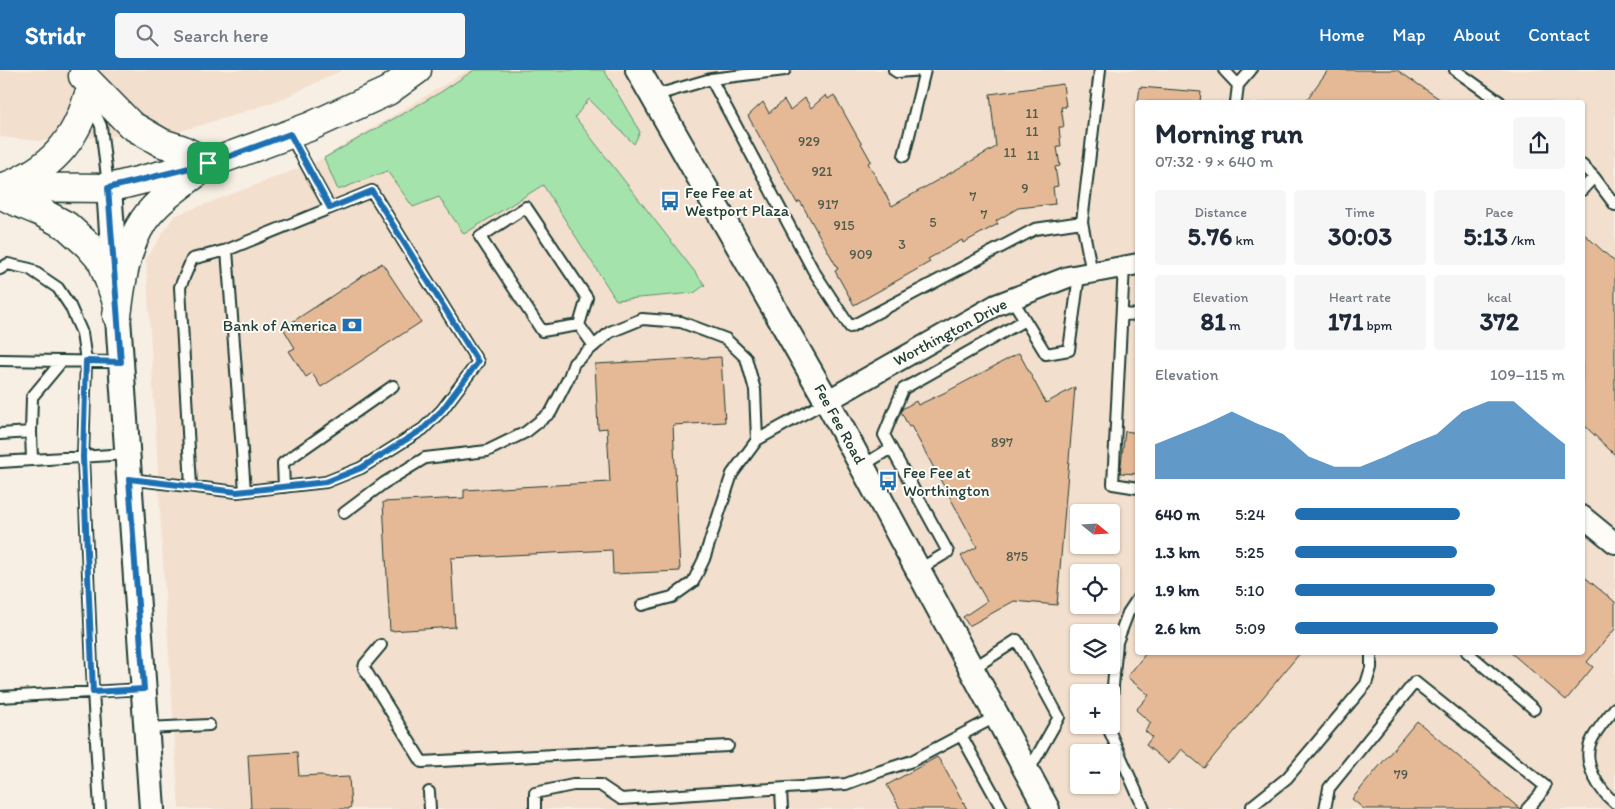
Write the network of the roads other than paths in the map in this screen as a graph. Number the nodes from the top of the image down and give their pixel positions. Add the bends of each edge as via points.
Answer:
1 (417, 70) edge
2 (638, 70) edge
3 (785, 70) edge
4 (894, 70) edge
5 (924, 70) edge
6 (1100, 70) edge
7 (1224, 70) edge
8 (1251, 70) edge
9 (1455, 70) edge
10 (711, 80) junction
11 (83, 81) edge
12 (1238, 85) junction
13 (653, 96) junction
14 (1236, 100) edge
15 (1497, 100) edge
16 (290, 134) junction
17 (904, 156) dead end
18 (211, 162) junction
19 (1585, 168) edge
20 (1594, 177) junction
21 (1585, 187) edge
22 (108, 188) junction
23 (1, 189) edge
24 (1615, 205) edge
25 (330, 208) junction
26 (1082, 222) junction
27 (227, 250) junction
28 (1131, 265) edge
29 (0, 270) edge
30 (1085, 274) junction
31 (1012, 299) junction
32 (117, 309) junction
33 (1122, 314) junction
34 (1135, 315) edge
35 (1025, 320) junction
36 (579, 325) junction
37 (594, 346) junction
38 (0, 360) edge
39 (62, 361) junction
40 (86, 361) junction
41 (121, 362) junction
42 (393, 386) dead end
43 (827, 401) junction
44 (31, 432) junction
45 (0, 434) edge
46 (757, 440) junction
47 (891, 448) junction
48 (127, 454) junction
49 (83, 457) junction
50 (32, 460) junction
51 (0, 462) edge
52 (862, 466) junction
53 (129, 479) junction
54 (191, 486) junction
55 (284, 487) junction
56 (1135, 488) edge
57 (244, 491) junction
58 (344, 513) dead end
59 (1585, 518) edge
60 (1615, 543) edge
61 (918, 570) junction
62 (1135, 602) edge
63 (642, 605) dead end
64 (381, 645) dead end
65 (1371, 655) edge
66 (1471, 655) edge
67 (972, 669) junction
68 (1113, 684) edge
69 (144, 689) junction
70 (93, 692) junction
71 (0, 697) edge
72 (1615, 708) edge
73 (1534, 709) dead end
74 (997, 716) junction
75 (209, 725) dead end
76 (147, 728) junction
77 (1111, 734) edge
78 (961, 736) junction
79 (728, 746) dead end
80 (1028, 773) junction
81 (781, 790) junction
82 (429, 792) dead end
83 (1615, 803) edge
84 (100, 809) edge
85 (152, 809) edge
86 (430, 809) edge
87 (536, 809) edge
88 (782, 809) edge
89 (1002, 809) edge
90 (1047, 809) edge
91 (1144, 809) edge
92 (1252, 809) edge
93 (1324, 809) edge
94 (1527, 809) edge

1 - 16 main road via 388,91
2 - 13 street, Fee Fee Road
3 - 10 lane
4 - 5 lane
5 - 17 lane
6 - 26 lane
7 - 12 lane
8 - 12 lane
9 - 15 lane
10 - 13 lane
10 - 26 lane via 813,270 850,327 1035,229
11 - 18 main road via 131,125 162,143
11 - 22 lane via 101,126
11 - 23 main road via 77,128 58,154 32,174
12 - 14 lane
13 - 43 street, Fee Fee Road
16 - 18 main road
16 - 25 lane
18 - 22 main road
18 - 32 main road via 185,181 144,220 132,242
19 - 20 lane
20 - 21 lane
20 - 24 lane
22 - 23 main road
22 - 32 street
23 - 32 main road via 12,200 66,226 89,246 102,261
25 - 27 lane
25 - 55 lane via 372,191 478,362 442,410 423,429 361,468 326,482
26 - 30 lane
27 - 54 lane via 192,259 180,287
27 - 57 lane
28 - 30 street, Worthington Drive
28 - 33 lane
29 - 40 lane via 8,264 30,269 58,288 82,333
30 - 31 street, Worthington Drive via 1068,277
30 - 35 lane via 1070,350 1046,354
31 - 35 lane
31 - 43 street, Worthington Drive
32 - 41 street
33 - 34 lane
33 - 56 lane via 1113,484
35 - 47 lane via 903,389 884,435
36 - 36 lane via 587,298 526,207 480,238 542,331
36 - 37 lane
37 - 46 lane via 610,332 642,319 681,322 726,339 746,358 755,390
37 - 58 lane via 574,363 551,412 526,432 487,451 424,458
38 - 39 lane
39 - 40 lane
39 - 44 lane via 32,397
40 - 41 lane
40 - 49 lane
41 - 48 street
42 - 55 lane via 283,464
43 - 46 lane
43 - 52 street, Fee Fee Road
44 - 45 lane
44 - 50 lane
46 - 63 lane via 732,474 693,582 672,597
47 - 52 lane
47 - 61 lane via 948,552
48 - 49 lane
48 - 53 street
49 - 50 lane
49 - 70 lane
50 - 51 lane
52 - 61 street, Fee Fee Road
53 - 54 lane
53 - 69 street
54 - 57 lane
55 - 57 lane
59 - 60 street
61 - 67 street, Fee Fee Road
62 - 68 lane via 1117,642
64 - 79 lane via 364,668 422,762
65 - 92 lane via 1366,684 1287,778
66 - 73 lane
67 - 74 street, Fee Fee Road
67 - 80 lane via 1017,640 1059,717
69 - 70 lane
69 - 76 street
70 - 71 lane
70 - 84 lane
72 - 83 lane via 1590,745 1589,761 1595,780
74 - 78 lane
74 - 80 street, Fee Fee Road
75 - 76 lane
76 - 85 street
77 - 91 lane
78 - 81 lane via 912,761 846,784
78 - 89 lane
80 - 90 street, Fee Fee Road
81 - 87 lane via 621,799 600,785 573,785 535,793
81 - 88 lane
82 - 86 lane
93 - 94 lane via 1329,788 1414,682 1545,786

